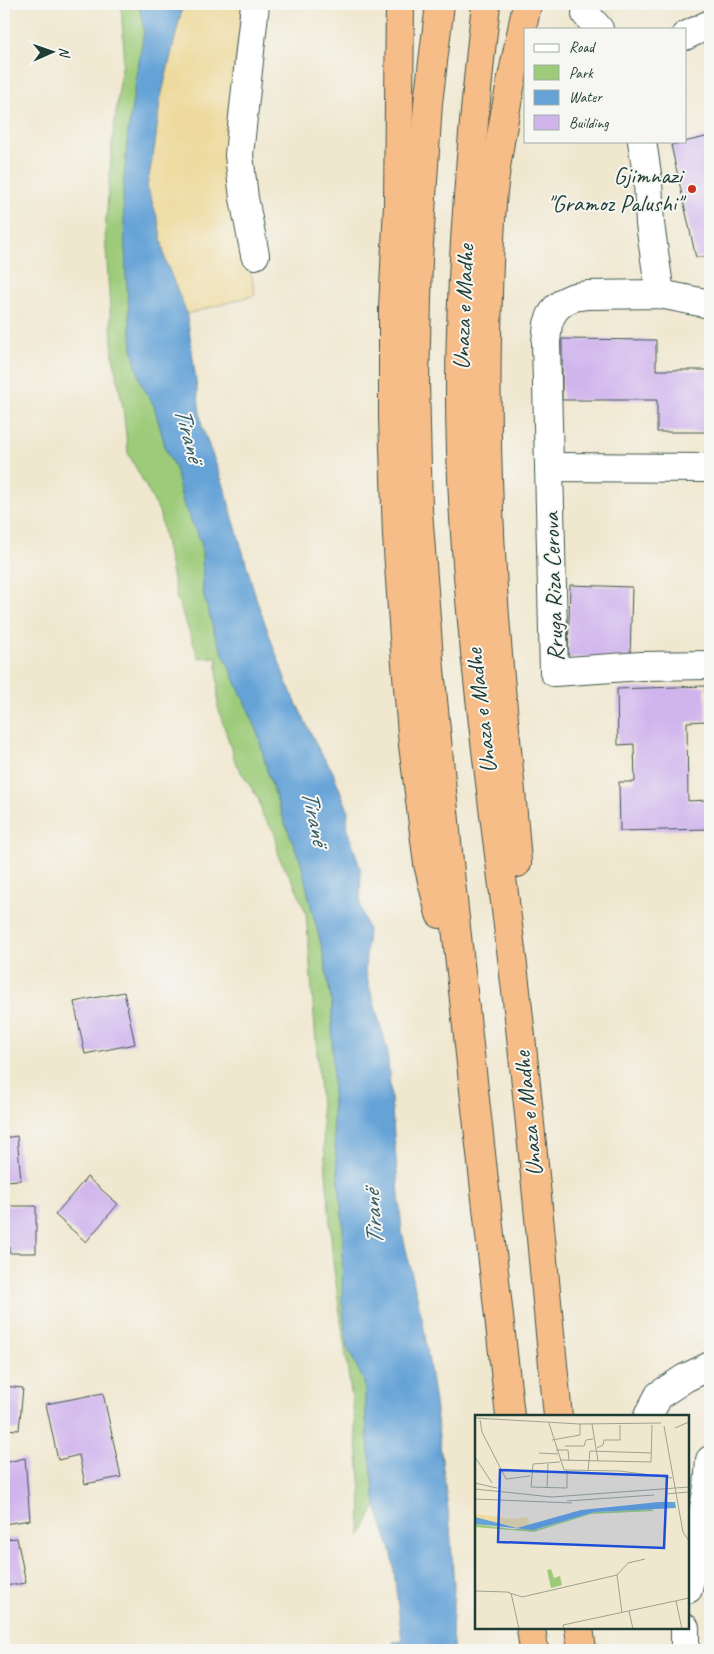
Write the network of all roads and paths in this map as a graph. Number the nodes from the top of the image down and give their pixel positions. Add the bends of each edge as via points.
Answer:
1 (255, 4) edge
2 (400, 4) edge
3 (440, 4) edge
4 (486, 4) edge
5 (527, 4) edge
6 (710, 24) edge
7 (686, 36) edge
8 (642, 142) edge
9 (255, 255) dead end
10 (660, 294) junction
11 (710, 304) edge
12 (549, 467) junction
13 (710, 468) edge
14 (710, 665) edge
15 (516, 992) junction
16 (464, 1010) junction
17 (710, 1366) edge
18 (510, 1415) edge
19 (558, 1415) edge
20 (649, 1415) edge
21 (710, 1460) edge
22 (689, 1584) edge
23 (531, 1629) edge
24 (579, 1629) edge
25 (685, 1629) edge
26 (534, 1650) edge
27 (582, 1650) edge
28 (685, 1650) edge

1 - 9 street via 239,155
2 - 16 highway via 393,418 405,652 428,864
3 - 16 highway via 428,103 418,259 415,382 429,659
4 - 15 highway, Unaza e Madhe via 472,127 464,254 460,381 464,518 473,636
5 - 15 highway via 504,113 493,192 485,408 488,512 517,870
6 - 7 street
8 - 10 street
10 - 11 street, Rruga Riza Cerova
10 - 12 street, Rruga Riza Cerova via 574,297 556,308 548,324 546,342
12 - 13 street
12 - 14 street, Rruga Riza Cerova via 554,672
15 - 19 highway, Unaza e Madhe
16 - 18 highway
17 - 20 street via 659,1396
21 - 22 street via 708,1487
23 - 26 highway
24 - 27 highway
25 - 28 street

